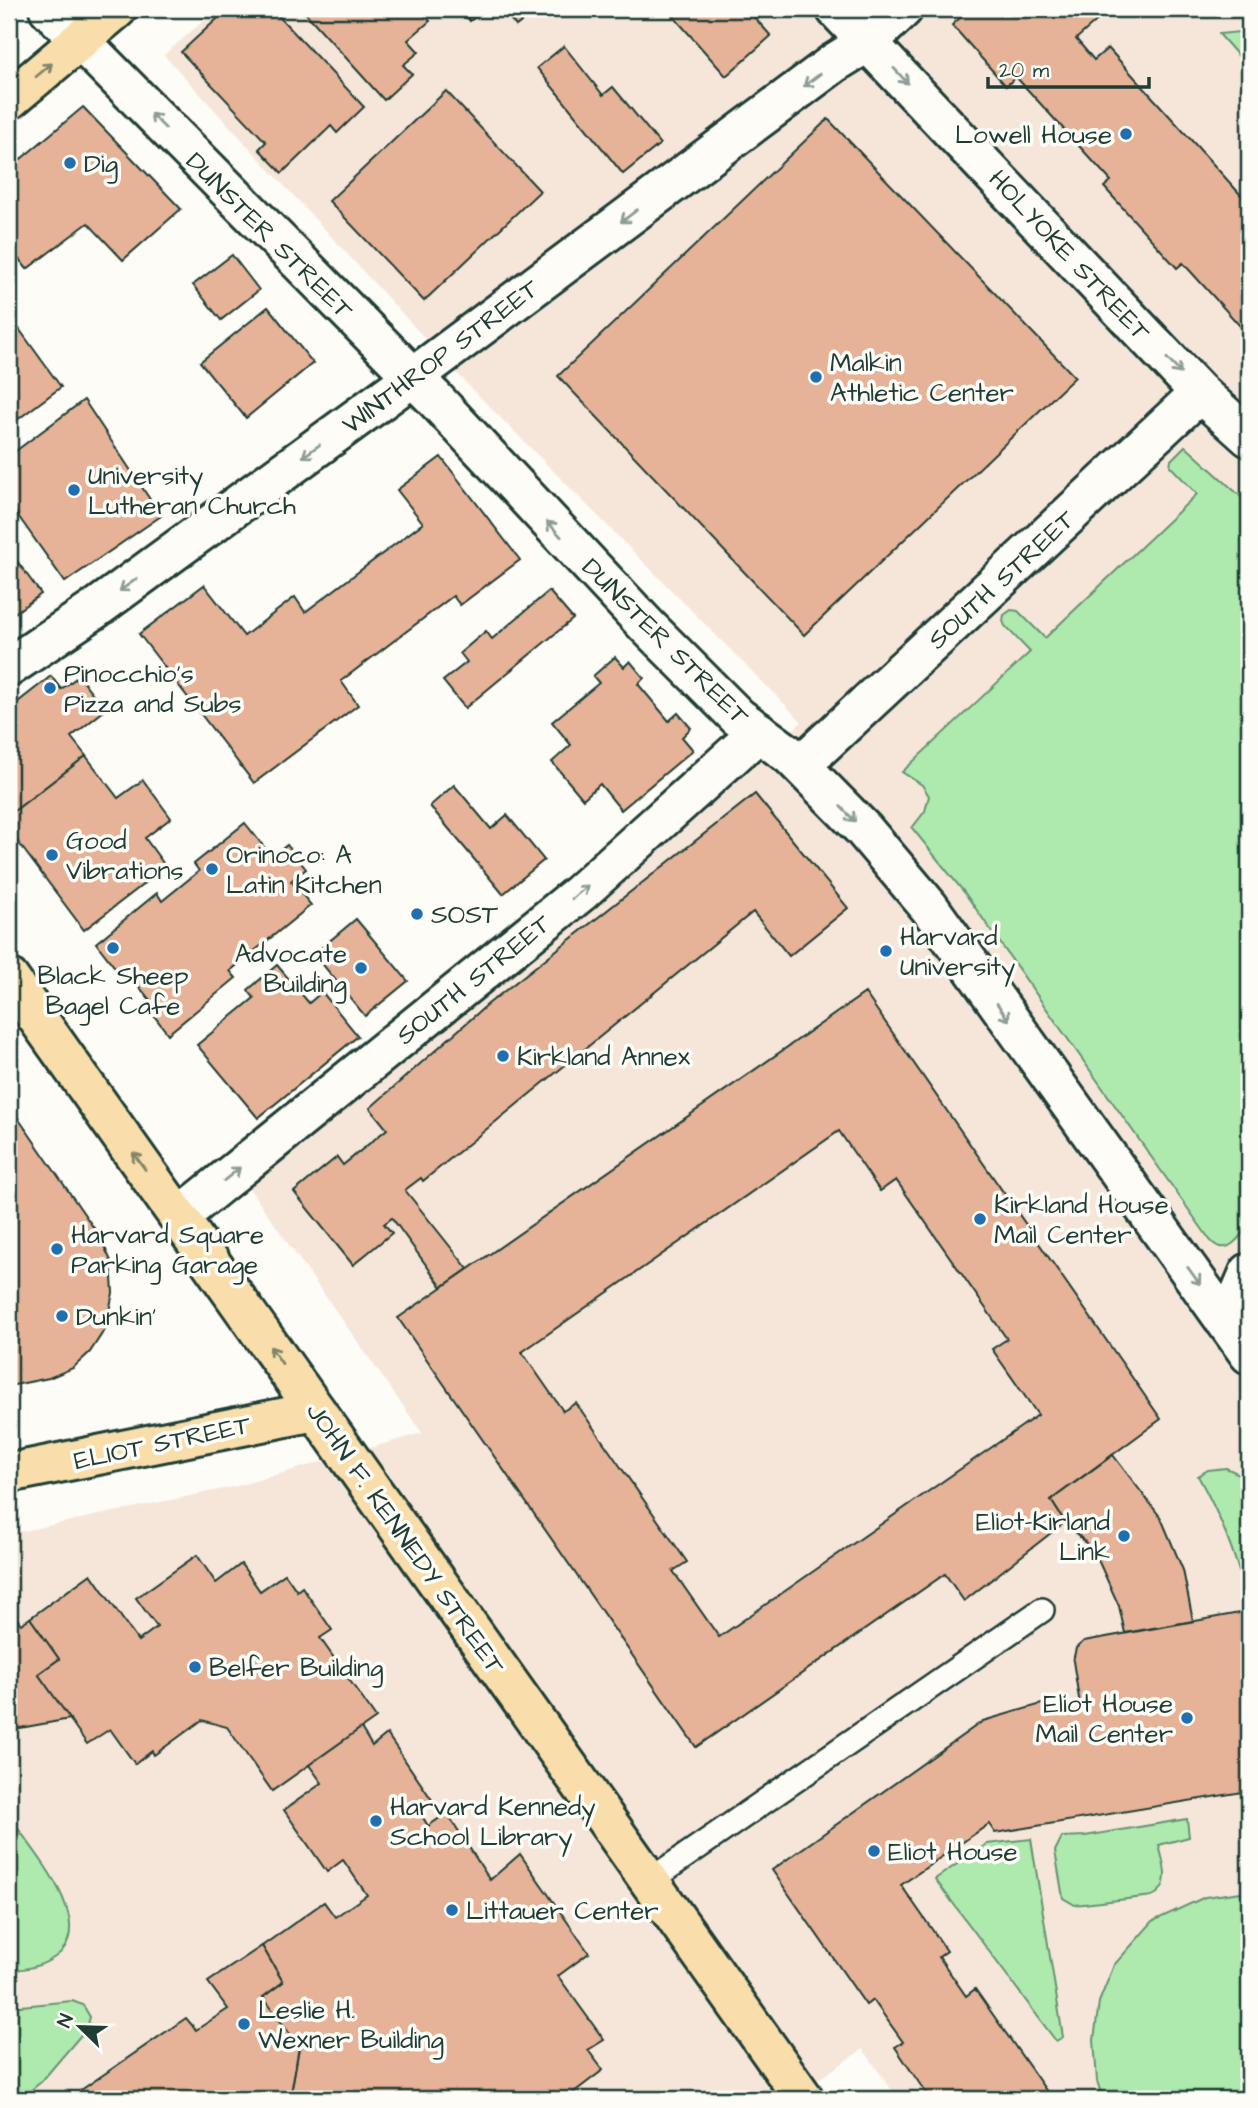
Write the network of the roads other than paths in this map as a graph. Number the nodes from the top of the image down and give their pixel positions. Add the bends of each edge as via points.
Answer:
1 (49, 9) edge
2 (117, 9) edge
3 (836, 9) edge
4 (903, 9) edge
5 (80, 40) junction
6 (868, 42) junction
7 (9, 100) edge
8 (413, 377) junction
9 (1200, 393) junction
10 (1249, 438) edge
11 (9, 667) edge
12 (760, 732) junction
13 (801, 765) junction
14 (9, 978) edge
15 (179, 1217) junction
16 (1249, 1273) edge
17 (1228, 1322) junction
18 (1249, 1354) edge
19 (316, 1411) junction
20 (9, 1474) edge
21 (1042, 1610) dead end
22 (649, 1881) junction
23 (804, 2099) edge

1 - 5 street, DUNSTER STREET
2 - 5 main road
3 - 6 street, HOLYOKE STREET
4 - 6 street, WINTHROP STREET
7 -> 5 main road
8 -> 5 street, DUNSTER STREET
6 -> 8 street, WINTHROP STREET
6 -> 9 street, HOLYOKE STREET
8 -> 11 street, WINTHROP STREET
12 -> 8 street, DUNSTER STREET via 738,717 646,625
9 - 10 street, HOLYOKE STREET
9 - 13 street, SOUTH STREET
12 - 13 street, DUNSTER STREET
15 -> 12 street, SOUTH STREET via 580,893
13 -> 17 street, DUNSTER STREET via 929,907
15 -> 14 main road, JOHN F. KENNEDY STREET
19 -> 15 main road, JOHN F. KENNEDY STREET
16 - 17 street
17 - 18 street, DUNSTER STREET
19 - 20 main road, ELIOT STREET
19 - 22 main road, JOHN F. KENNEDY STREET
21 - 22 lane
22 - 23 main road, JOHN F. KENNEDY STREET

